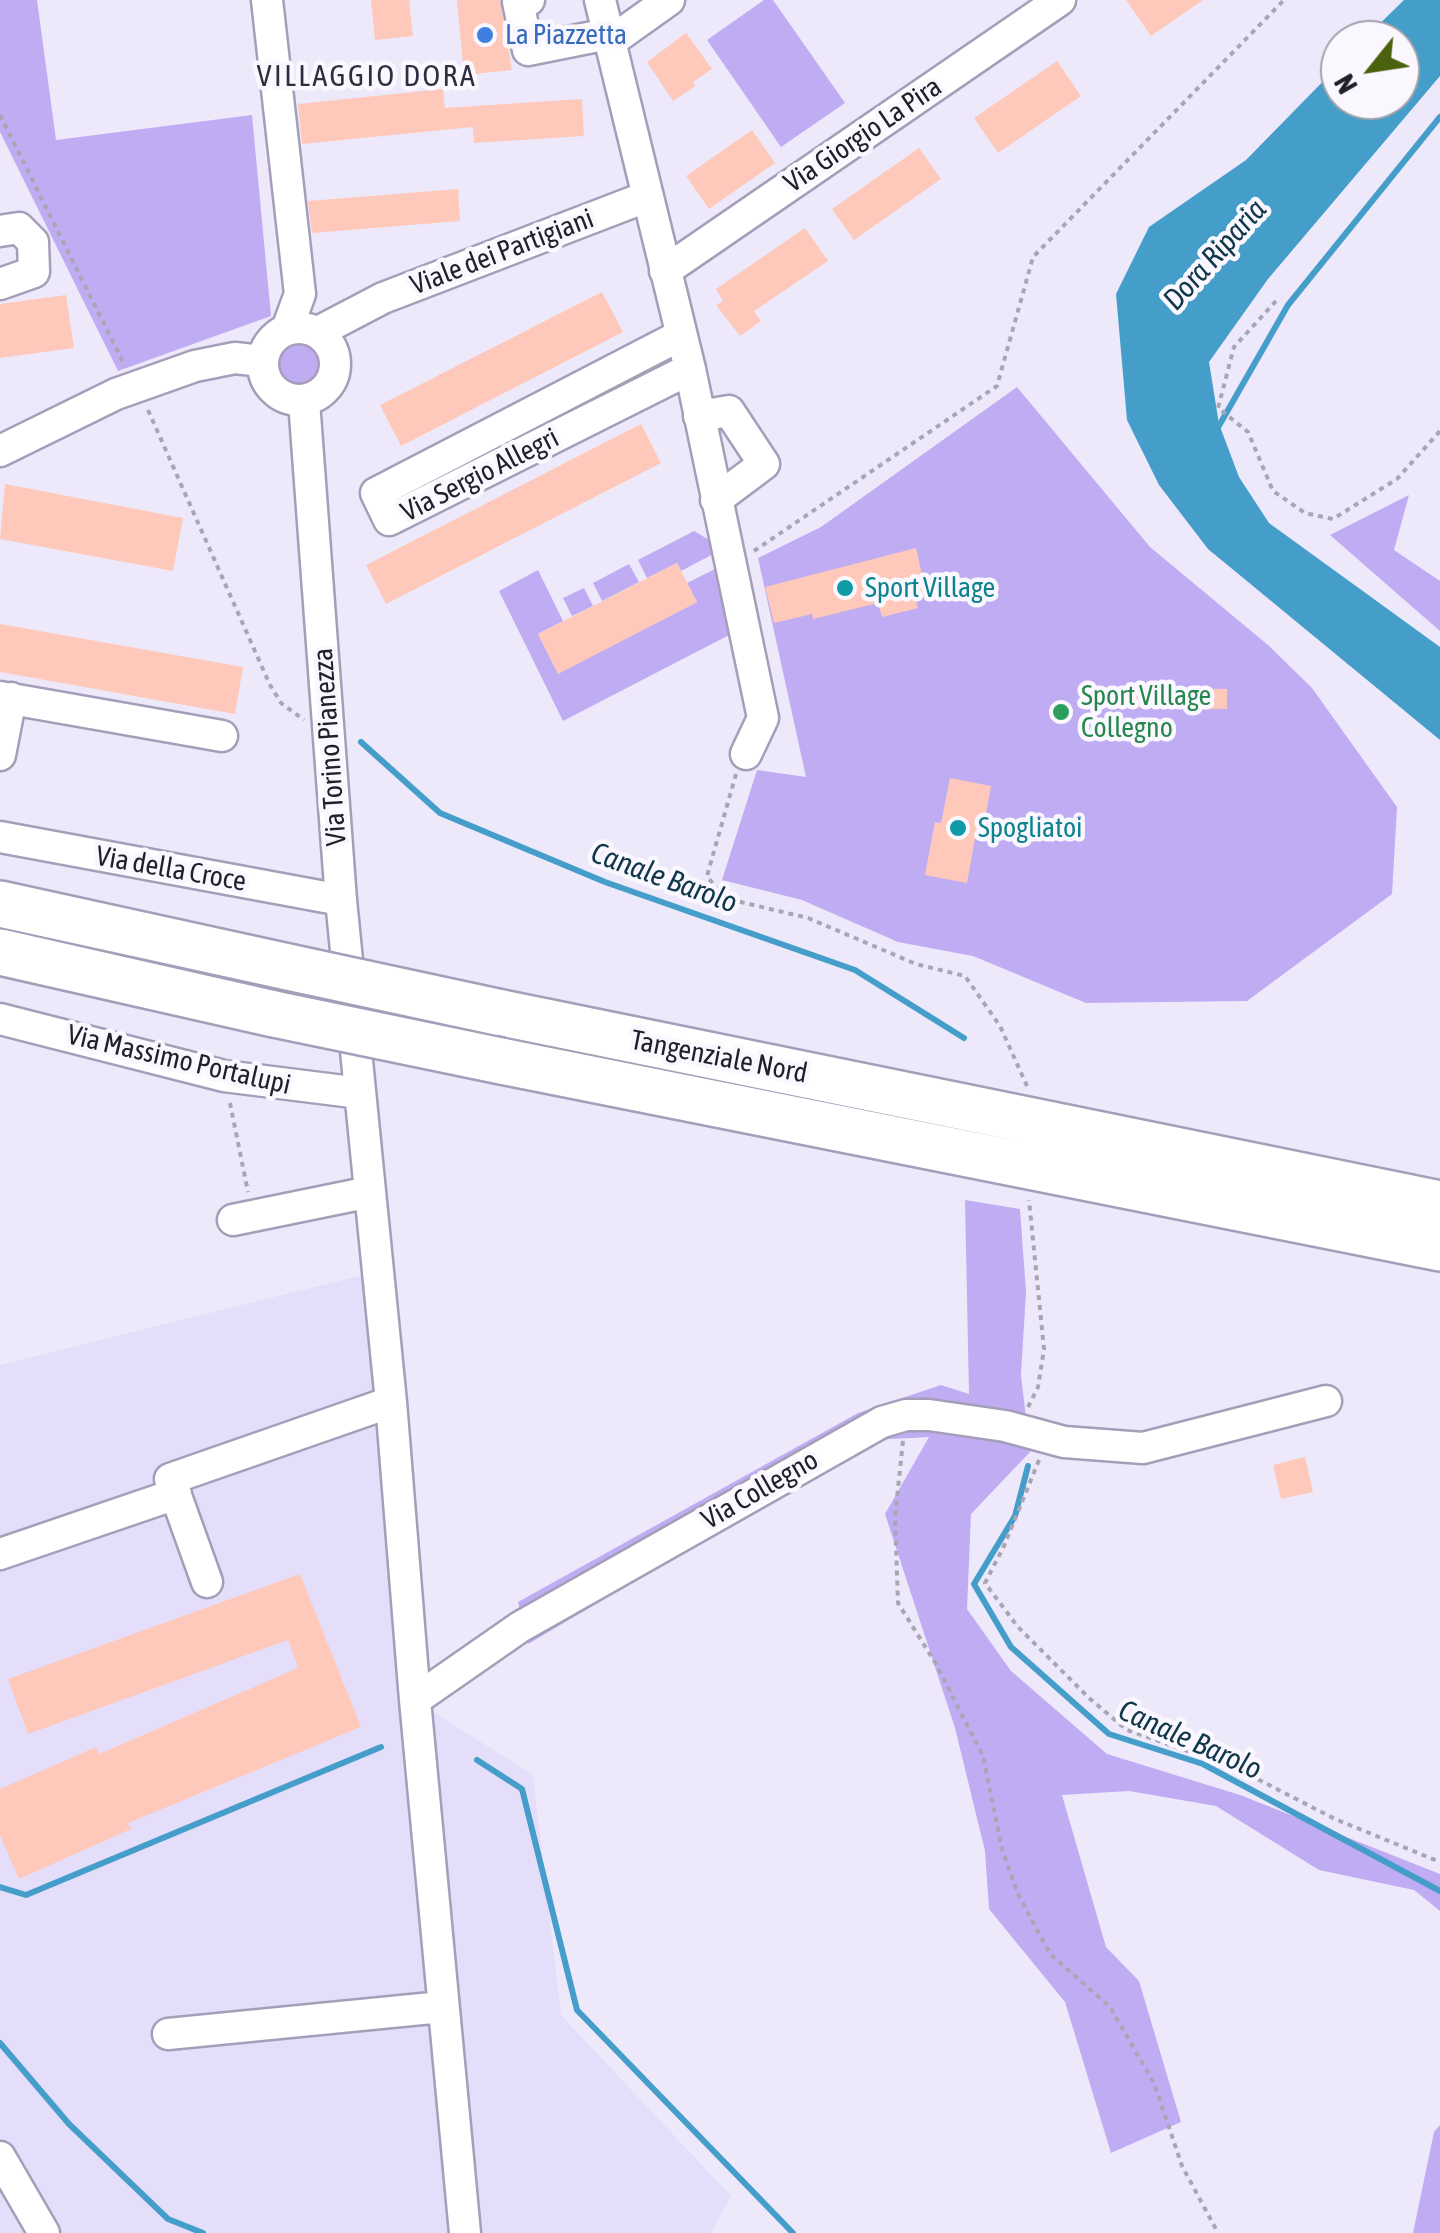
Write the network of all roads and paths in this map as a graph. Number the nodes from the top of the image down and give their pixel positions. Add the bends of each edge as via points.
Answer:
1 (267, 0) edge
2 (529, 0) edge
3 (600, 0) edge
4 (669, 0) edge
5 (1060, 0) edge
6 (1284, 0) edge
7 (609, 38) junction
8 (0, 116) edge
9 (646, 196) junction
10 (0, 231) edge
11 (665, 271) junction
12 (0, 284) edge
13 (1276, 301) dead end
14 (681, 335) junction
15 (313, 338) junction
16 (262, 361) junction
17 (690, 369) junction
18 (136, 387) junction
19 (304, 401) junction
20 (699, 416) junction
21 (1440, 431) edge
22 (0, 451) edge
23 (716, 500) junction
24 (730, 568) junction
25 (5, 698) edge
26 (314, 720) dead end
27 (222, 736) dead end
28 (746, 754) joint
29 (0, 755) edge
30 (0, 838) edge
31 (341, 900) junction
32 (0, 904) edge
33 (0, 952) edge
34 (0, 1019) edge
35 (224, 1076) junction
36 (1028, 1087) dead end
37 (360, 1094) junction
38 (370, 1192) junction
39 (1028, 1196) dead end
40 (1440, 1204) edge
41 (243, 1218) joint
42 (1440, 1248) edge
43 (1326, 1400) dead end
44 (392, 1402) junction
45 (906, 1415) junction
46 (1031, 1433) junction
47 (176, 1494) junction
48 (0, 1554) edge
49 (208, 1582) dead end
50 (415, 1700) junction
51 (1440, 1862) edge
52 (442, 2007) junction
53 (168, 2034) dead end
54 (0, 2157) edge
55 (44, 2233) edge
56 (465, 2233) edge
57 (1218, 2233) edge

1 - 15 street via 300,294
2 - 7 street via 518,2 528,50
3 - 7 street
4 - 7 street
5 - 11 street, Via Giorgio La Pira
6 - 24 path via 1033,256 996,386
7 - 9 street
8 - 18 path
9 - 11 street
9 - 15 street, Viale dei Partigiani via 383,298
10 - 12 street via 19,228 33,242 34,272
11 - 14 street
13 - 21 path via 1234,346 1218,408 1248,432 1273,491 1306,513 1333,519 1397,479
14 - 17 street
14 - 17 street, Via Sergio Allegri via 376,493 389,520
15 - 16 street via 275,336
15 - 19 street via 336,368 330,384
16 - 18 street via 215,360
16 - 19 street via 274,391
17 - 20 street
18 - 22 street
18 - 26 path via 270,685 296,716
19 - 31 street, Via Torino Pianezza
20 - 23 street
20 - 23 street via 729,411 764,464
23 - 24 street
24 - 28 street via 763,718
25 - 27 street
25 - 29 street
28 - 36 path via 707,876 724,898 808,918 916,964 965,976 1000,1026
30 - 31 street, Via della Croce
31 - 37 street, Via Torino Pianezza
32 - 40 highway, Tangenziale Nord, bridge
33 - 42 highway, Tangenziale Nord, bridge via 501,1061
34 - 35 street, Via Massimo Portalupi
35 - 37 street, Via Massimo Portalupi
35 - 41 path
37 - 38 street
38 - 41 street
38 - 44 street
39 - 46 path via 1044,1349
43 - 46 street, Via Collegno via 1143,1448
44 - 47 street via 170,1479
44 - 50 street
45 - 46 street, Via Collegno
45 - 50 street, Via Collegno via 837,1446 520,1628
45 - 57 path via 896,1517 898,1604 983,1756 1018,1894 1050,1954 1110,2007 1154,2083 1182,2166
46 - 51 path via 1041,1456 984,1584 1018,1627 1127,1730 1234,1767
47 - 48 street
47 - 49 street
50 - 52 street
52 - 53 street
52 - 56 street
54 - 55 street

